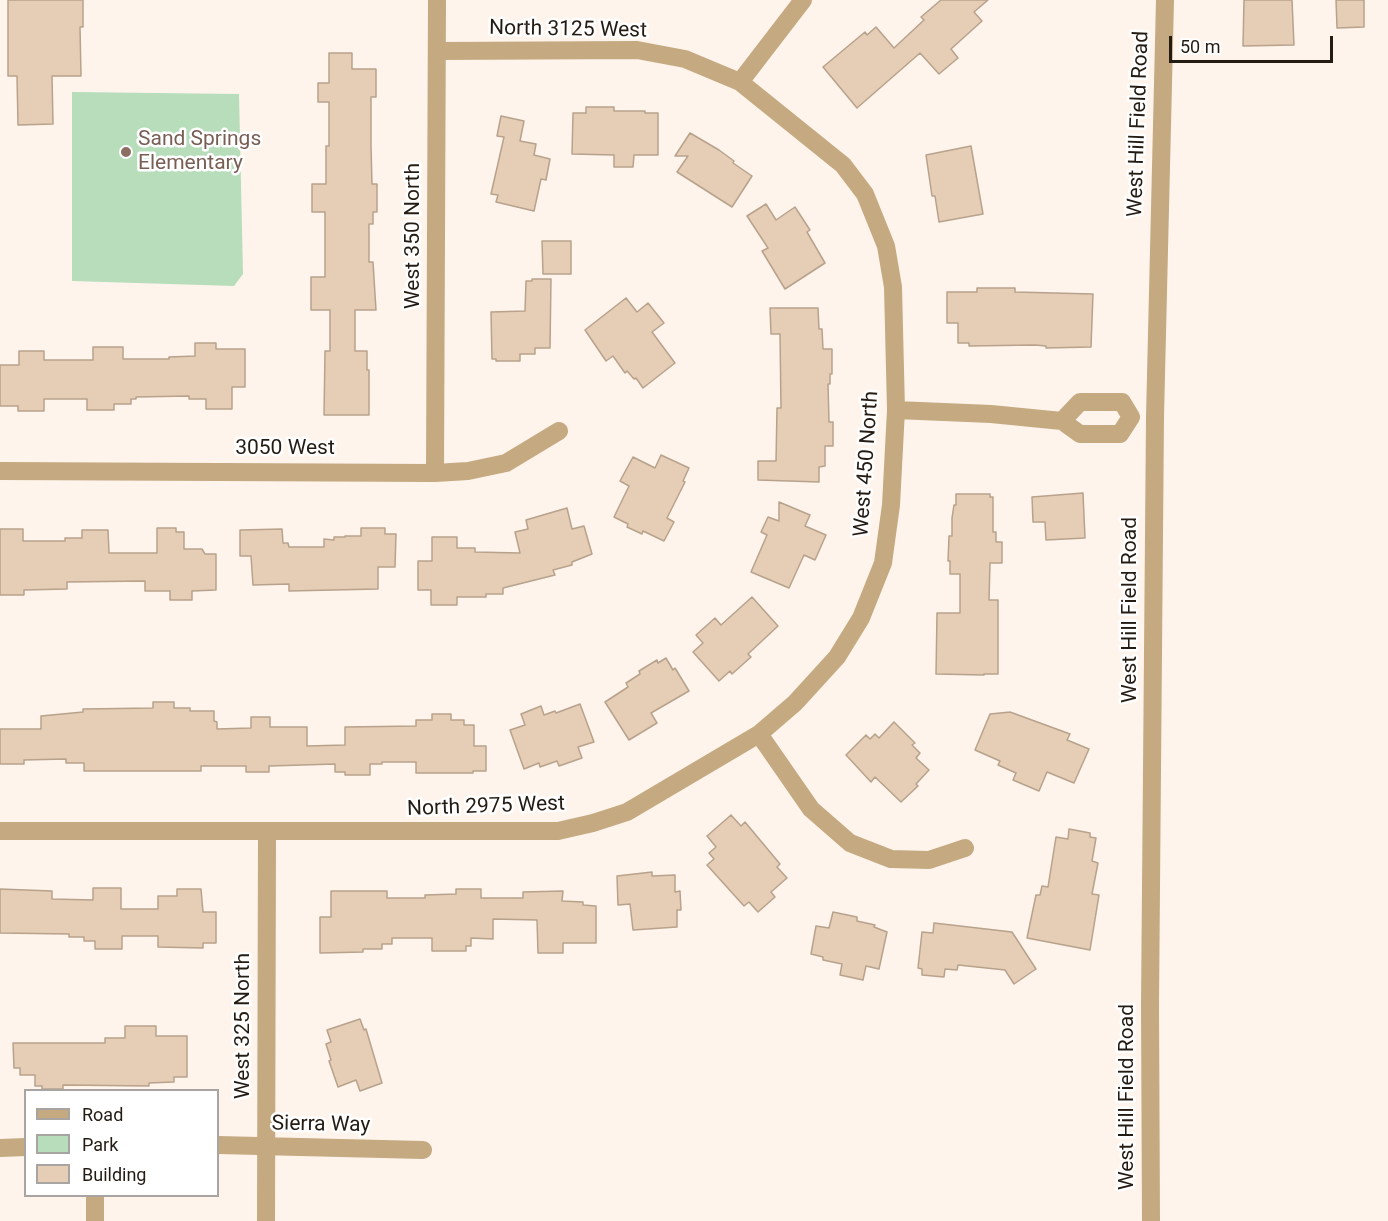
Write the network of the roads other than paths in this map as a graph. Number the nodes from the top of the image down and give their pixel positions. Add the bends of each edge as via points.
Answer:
1 (437, 0) edge
2 (802, 0) edge
3 (1165, 0) edge
4 (438, 51) junction
5 (740, 82) junction
6 (865, 194) joint
7 (896, 410) junction
8 (1131, 417) junction
9 (1155, 417) junction
10 (1062, 421) junction
11 (559, 431) dead end
12 (0, 471) edge
13 (435, 472) junction
14 (759, 734) junction
15 (0, 831) edge
16 (267, 832) junction
17 (965, 848) dead end
18 (219, 1145) edge
19 (267, 1146) junction
20 (24, 1147) edge
21 (0, 1148) edge
22 (423, 1150) dead end
23 (94, 1197) edge
24 (95, 1221) edge
25 (266, 1221) edge
26 (1151, 1221) edge

1 - 4 street, West 350 North
2 - 5 street
3 - 9 street, West Hill Field Road
4 - 5 street, North 3125 West via 637,50 685,59
4 - 13 street, West 350 North
5 - 6 street, North 3125 West via 843,165
6 - 7 street, West 450 North via 886,246 893,287
7 - 10 street
7 - 14 street, West 450 North via 891,505 883,564 861,618 837,657 795,703
8 - 9 street
8 - 10 street via 1120,434 1080,434
8 - 10 street via 1122,402 1080,402
9 - 26 street, West Hill Field Road
11 - 13 street, 3050 West via 506,463 468,471
12 - 13 street, 3050 West
14 - 16 street, North 2975 West via 627,812 558,831
14 - 17 street via 811,809 850,843 891,859 929,860
15 - 16 street, North 2975 West
16 - 19 street, West 325 North
18 - 19 street, Sierra Way
19 - 22 street, Sierra Way
19 - 25 street, West 325 North
20 - 21 street
23 - 24 street

